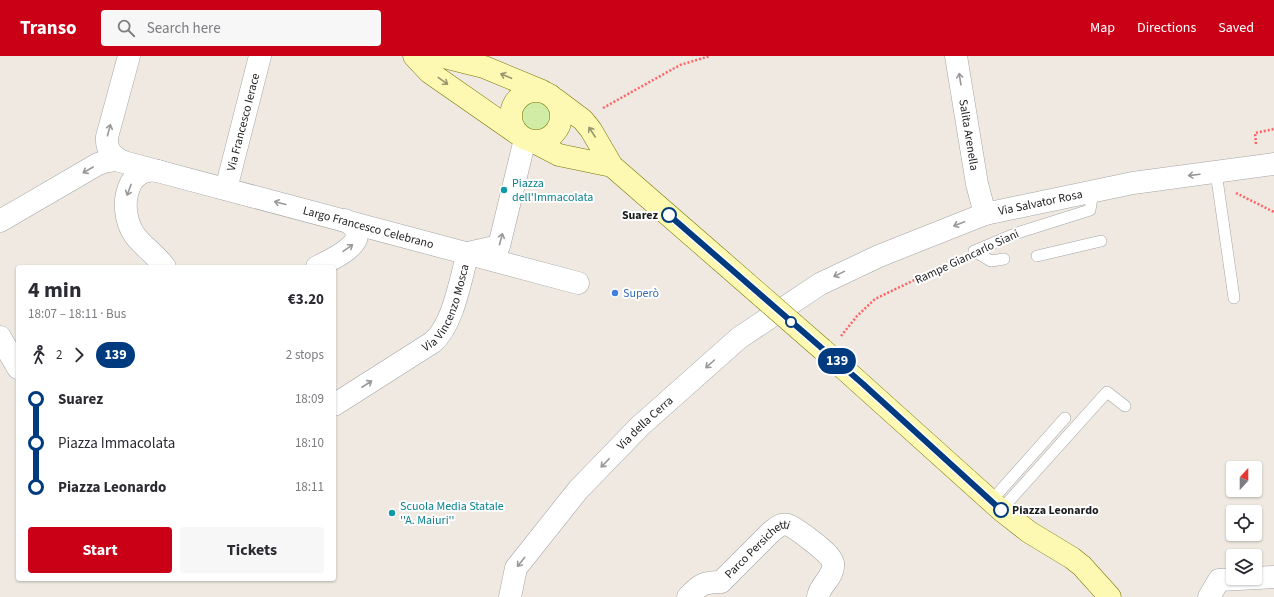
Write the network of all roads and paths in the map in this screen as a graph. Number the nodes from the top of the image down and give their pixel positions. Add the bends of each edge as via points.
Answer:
1 (128, 56) edge
2 (260, 56) edge
3 (414, 56) edge
4 (440, 56) edge
5 (710, 56) edge
6 (956, 56) edge
7 (549, 95) junction
8 (583, 120) junction
9 (1274, 130) edge
10 (525, 138) junction
11 (1257, 147) dead end
12 (122, 161) junction
13 (1274, 164) edge
14 (612, 166) junction
15 (158, 171) junction
16 (1216, 172) junction
17 (226, 189) junction
18 (1094, 191) junction
19 (1245, 197) dead end
20 (1274, 212) edge
21 (985, 214) junction
22 (345, 220) junction
23 (0, 221) edge
24 (1101, 242) dead end
25 (974, 251) junction
26 (468, 253) junction
27 (1037, 256) dead end
28 (1004, 259) dead end
29 (163, 265) edge
30 (320, 265) edge
31 (578, 283) dead end
32 (820, 284) joint
33 (1234, 298) dead end
34 (840, 337) dead end
35 (0, 338) edge
36 (16, 365) edge
37 (336, 404) edge
38 (1126, 406) dead end
39 (1065, 418) dead end
40 (996, 506) junction
41 (1274, 578) edge
42 (1104, 593) edge
43 (510, 597) edge
44 (688, 597) edge
45 (818, 597) edge
46 (1209, 597) edge

12 -> 1 street via 109,151 107,137
2 - 17 street, Via Francesco Ierace
3 -> 10 street via 430,72
7 -> 4 street via 484,67
5 - 8 path via 680,65
21 -> 6 street, Salita Arenella via 977,184
7 - 8 street
7 - 10 street via 560,109 560,126 548,139 540,141
7 - 10 street via 533,91 525,93 514,104 511,120 514,128
14 -> 8 street
9 - 11 path via 1255,134
10 - 14 street via 558,155
26 -> 10 street, Via Vincenzo Mosca via 499,246
12 - 15 street, Largo Francesco Celebrano
12 -> 23 street, Largo Francesco Celebrano via 109,160 98,164
13 - 16 street, Via Salvator Rosa
14 - 40 street, bridge via 822,349
15 - 17 street, Largo Francesco Celebrano
15 -> 29 street, Largo Francesco Celebrano via 147,171 136,177 129,188 125,205 127,220 137,240
16 -> 18 street, Via Salvator Rosa
16 - 33 lane
22 -> 17 street, Largo Francesco Celebrano
18 - 21 street, Via Salvator Rosa
18 - 25 lane, Rampe Giancarlo Siani via 1090,210 1017,233
19 - 20 path
21 -> 32 street, Via Salvator Rosa via 879,256
22 - 26 street, Largo Francesco Celebrano
30 -> 22 street via 356,242 357,234 353,226
24 - 27 lane
25 - 28 lane via 991,261
25 - 34 path, Rampe Giancarlo Siani via 875,299
26 - 31 street, Largo Francesco Celebrano
37 -> 26 street, Via Vincenzo Mosca via 439,336 448,321
32 -> 43 street, Via della Cerra via 739,338 640,426 578,490 516,568
35 - 36 street
38 - 40 lane via 1107,392
39 - 40 lane
40 - 42 street via 1029,532 1082,566
41 - 46 street via 1219,580
44 - 45 street, Parco Persichetti via 698,586 707,582 721,582 771,532 786,524 828,555 833,564

